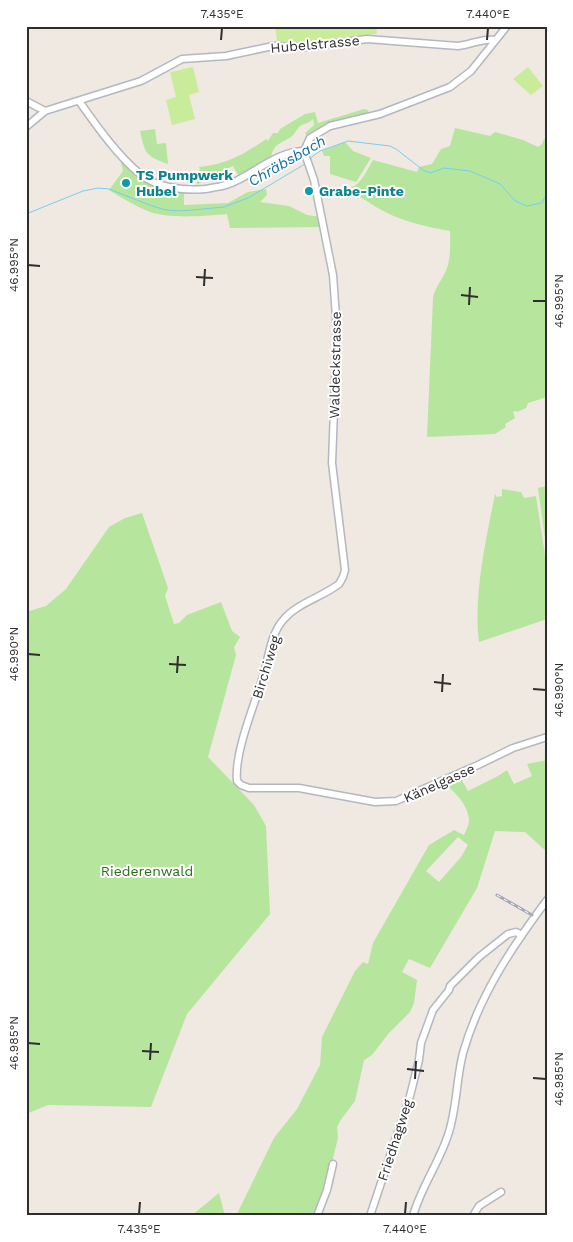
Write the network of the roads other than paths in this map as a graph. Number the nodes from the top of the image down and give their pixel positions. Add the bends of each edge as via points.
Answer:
1 (507, 26) edge
2 (495, 40) junction
3 (81, 100) junction
4 (26, 101) edge
5 (46, 111) junction
6 (26, 127) edge
7 (304, 151) junction
8 (341, 581) joint
9 (547, 737) edge
10 (238, 783) joint
11 (547, 900) edge
12 (522, 935) junction
13 (333, 1164) dead end
14 (501, 1192) dead end
15 (317, 1216) edge
16 (370, 1216) edge
17 (413, 1216) edge
18 (473, 1216) edge

1 - 2 street
2 - 3 street, Hubelstrasse via 458,46 366,40 306,47 273,46 226,56 187,58 141,81
2 - 7 street via 471,71 450,87 380,114 330,126 310,138
3 - 5 street, Hubelstrasse
3 - 7 street via 114,147 140,174 169,187 194,190 223,186 288,153
4 - 5 street
5 - 6 street
7 - 8 street, Waldeckstrasse via 314,180 330,254 337,321 332,463 345,563
8 - 10 street, Birchiweg via 288,615 277,629 240,752 236,774
9 - 10 street, Känelgasse via 513,748 396,801 375,802 299,788 249,788
11 - 12 street
12 - 16 street, Friedhagweg via 516,932 508,934 479,957 450,986 433,1010 421,1044 410,1096
12 - 17 street via 493,980 475,1019 461,1063 448,1134 423,1186
13 - 15 street
14 - 18 street via 479,1206

